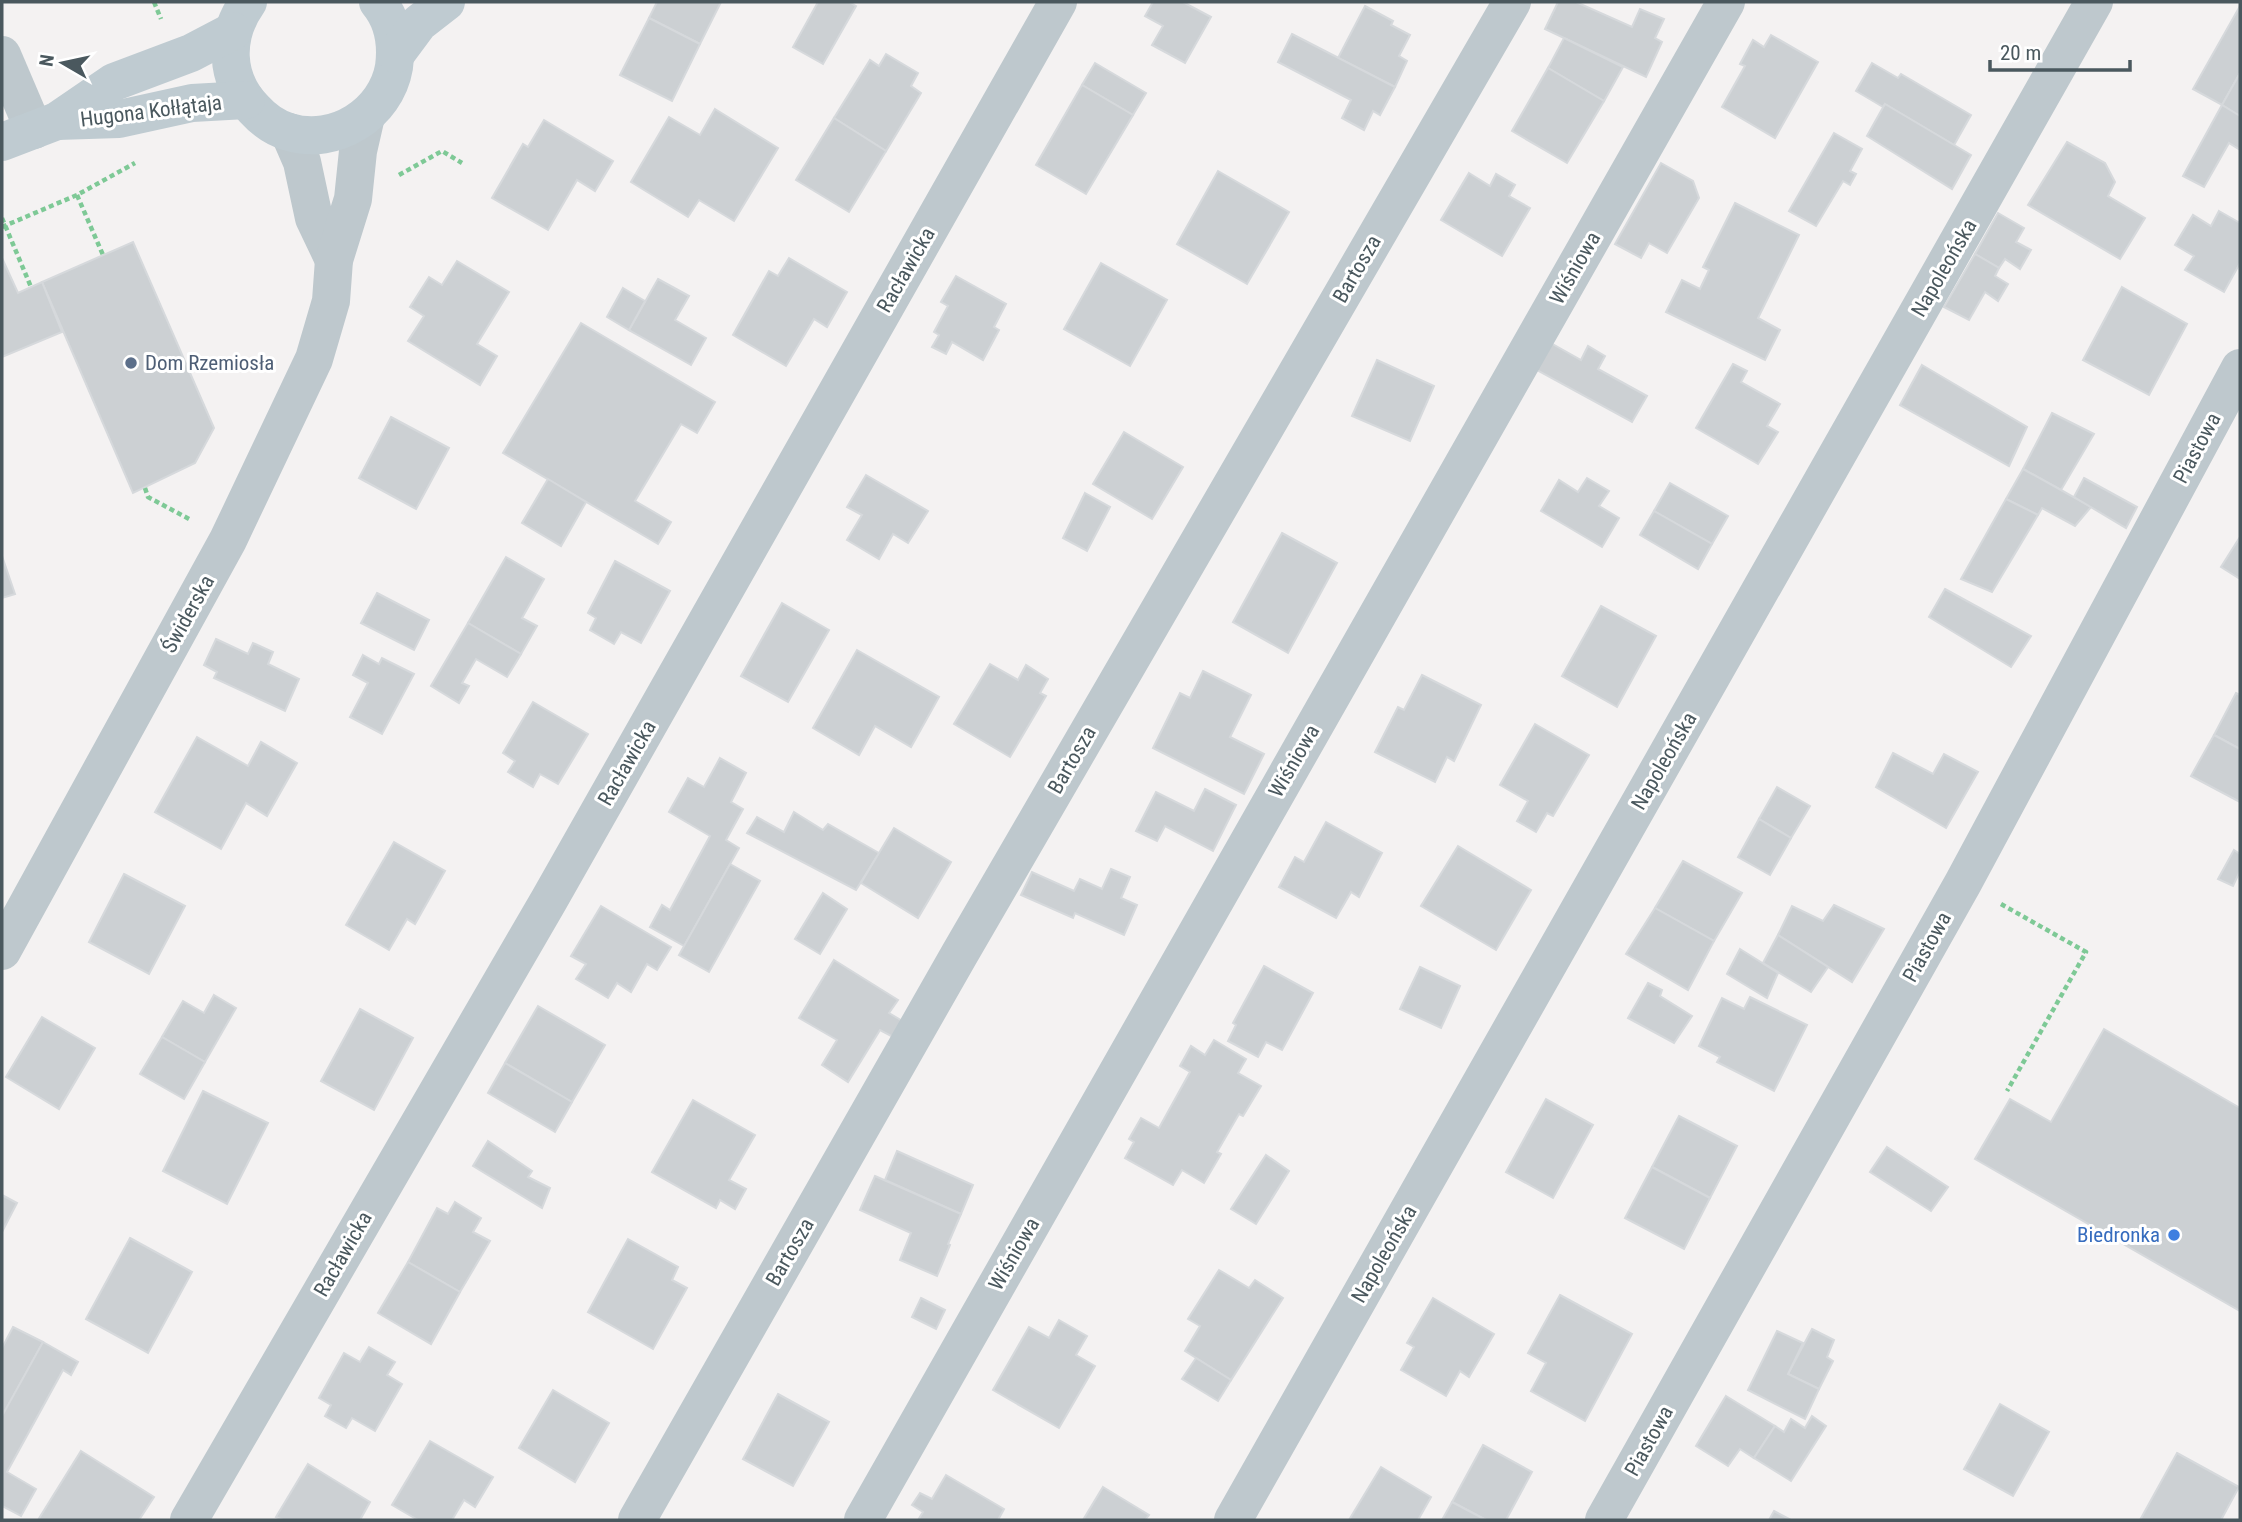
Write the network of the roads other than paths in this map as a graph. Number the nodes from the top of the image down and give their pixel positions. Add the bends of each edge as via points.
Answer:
1 (378, 2) edge
2 (446, 2) edge
3 (1058, 2) edge
4 (1512, 2) edge
5 (1726, 2) edge
6 (2095, 2) edge
7 (241, 16) edge
8 (396, 54) junction
9 (2, 55) edge
10 (246, 100) junction
11 (366, 116) junction
12 (31, 131) edge
13 (289, 132) junction
14 (334, 260) junction
15 (2240, 368) edge
16 (2, 951) edge
17 (189, 1520) edge
18 (637, 1520) edge
19 (863, 1520) edge
20 (1233, 1520) edge
21 (1604, 1520) edge

1 - 8 main road via 393,31
2 - 8 main road via 419,23
3 - 17 street, Racławicka via 550,900
4 - 18 street, Bartosza
5 - 19 street, Wiśniowa
6 - 20 street, Napoleońska
7 - 10 main road via 230,49 231,67
7 - 12 main road, Hugona Kołłątaja via 191,53 114,82
8 - 11 main road via 382,99
9 - 12 street
10 - 12 main road, Hugona Kołłątaja via 192,103
10 - 13 main road via 264,120
11 - 13 main road via 343,130 316,136
11 - 14 street, Świderska via 353,200
13 - 14 street, Świderska via 302,162 314,218
14 - 16 street, Świderska via 331,301 314,359 228,540
15 - 21 street, Piastowa via 1963,883

